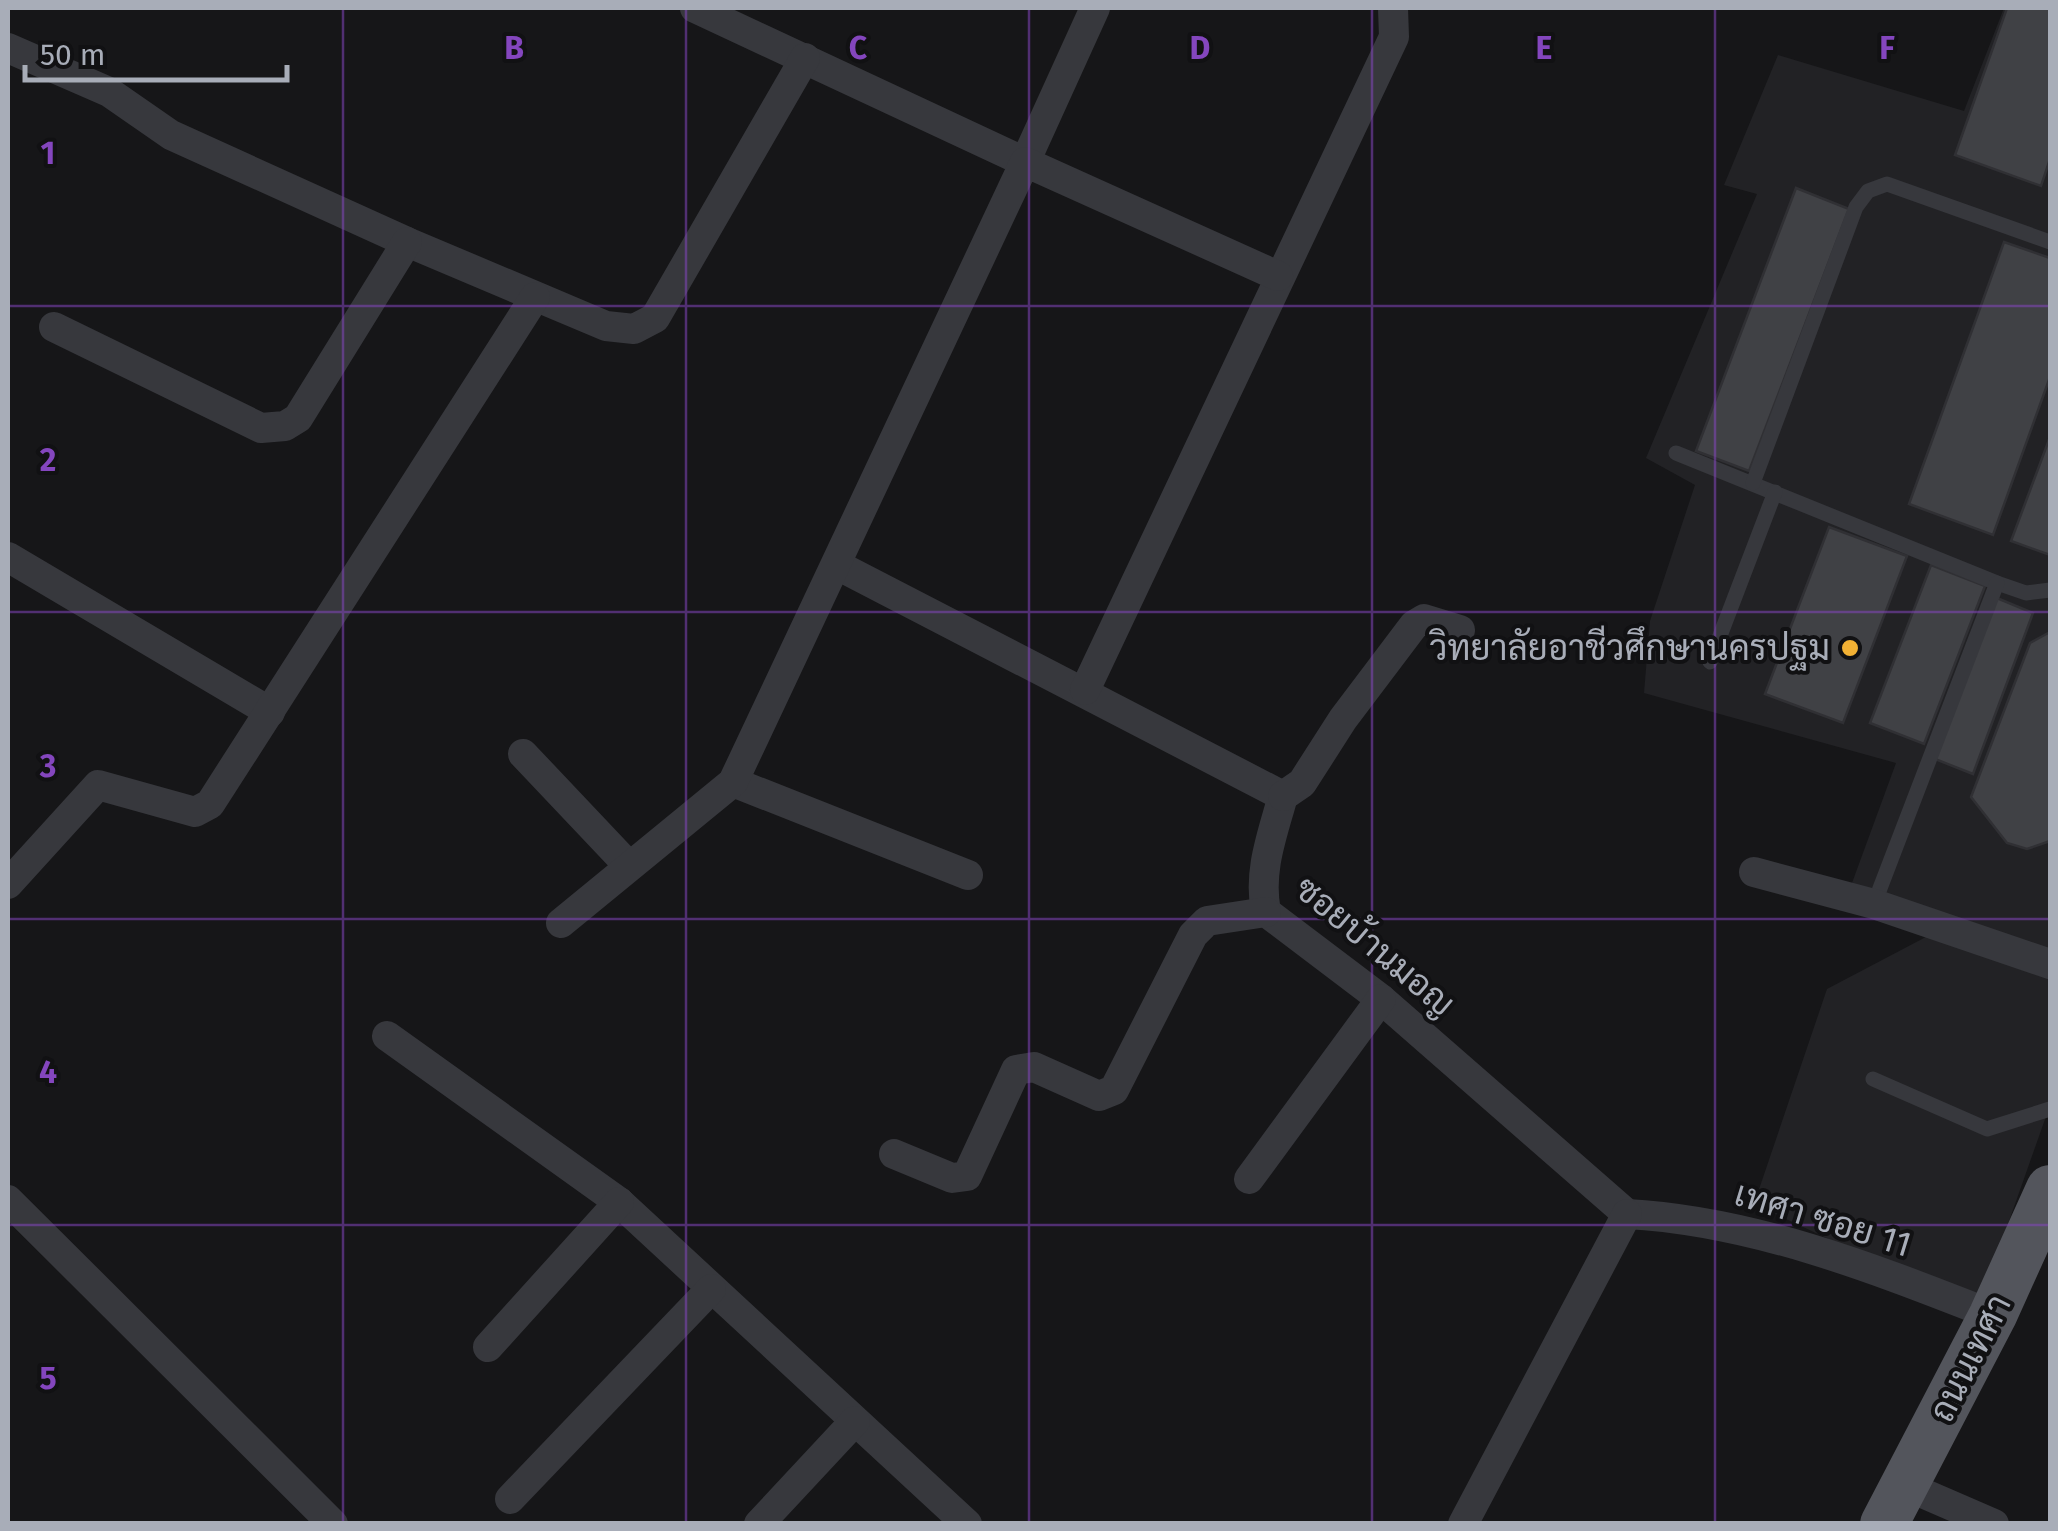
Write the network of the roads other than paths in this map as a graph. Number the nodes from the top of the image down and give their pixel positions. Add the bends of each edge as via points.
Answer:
1 (695, 8) edge
2 (1094, 8) edge
3 (1393, 8) edge
4 (8, 48) edge
5 (804, 58) junction
6 (1026, 162) junction
7 (407, 242) junction
8 (2050, 242) edge
9 (1278, 276) junction
10 (535, 298) junction
11 (54, 328) dead end
12 (1676, 452) dead end
13 (1753, 483) junction
14 (1775, 492) junction
15 (8, 556) edge
16 (837, 564) junction
17 (1997, 583) junction
18 (2050, 590) edge
19 (1460, 630) dead end
20 (1710, 662) dead end
21 (1085, 690) junction
22 (270, 712) junction
23 (523, 754) dead end
24 (734, 782) junction
25 (1283, 796) junction
26 (629, 866) junction
27 (1754, 872) dead end
28 (968, 875) dead end
29 (8, 884) edge
30 (1874, 904) junction
31 (1266, 912) junction
32 (560, 923) dead end
33 (2050, 964) edge
34 (1381, 999) junction
35 (387, 1036) dead end
36 (1873, 1079) dead end
37 (2050, 1108) edge
38 (894, 1154) dead end
39 (1249, 1179) dead end
40 (2050, 1189) edge
41 (8, 1200) edge
42 (620, 1202) junction
43 (1628, 1214) junction
44 (2040, 1245) edge
45 (711, 1289) junction
46 (1993, 1315) junction
47 (488, 1348) dead end
48 (854, 1421) junction
49 (510, 1499) dead end
50 (1894, 1504) edge
51 (333, 1524) edge
52 (758, 1524) edge
53 (967, 1524) edge
54 (1463, 1524) edge
55 (1994, 1524) edge

1 - 5 street
2 - 6 street
3 - 9 street via 1394,37
4 - 7 street via 109,92 172,135
5 - 6 street
5 - 10 street via 655,318 634,329 606,326
6 - 9 street
6 - 16 street
7 - 10 street
7 - 11 street via 298,418 285,426 261,428
8 - 13 lane via 1887,184 1868,190 1856,206
9 - 21 street
10 - 22 street
12 - 13 lane
13 - 14 lane
14 - 17 lane
14 - 20 lane
15 - 22 street
16 - 21 street
16 - 24 street
17 - 18 lane via 2026,593
17 - 30 lane
19 - 25 street via 1424,619 1414,624 1302,783
21 - 25 street
22 - 29 street via 210,804 195,812 98,785
23 - 26 street
24 - 26 street
24 - 28 street
25 - 31 street, ซอยบ้านมอญ via 1263,872
26 - 32 street
27 - 30 street
30 - 33 street
31 - 34 street, ซอยบ้านมอญ
31 - 38 street via 1207,921 1192,936 1114,1090 1099,1096 1034,1067 1016,1070 967,1176 952,1178
34 - 39 street
34 - 43 street, ซอยบ้านมอญ
35 - 42 street
36 - 37 lane via 1987,1129
40 - 44 main road, ถนนเทศา
41 - 51 street
42 - 45 street
42 - 47 street
43 - 46 street, เทศา ซอย 11 via 1796,1243
43 - 54 street
44 - 46 main road, ถนนเทศา
45 - 48 street
45 - 49 street
46 - 50 main road, ถนนเทศา
48 - 52 street
48 - 53 street
50 - 55 street

